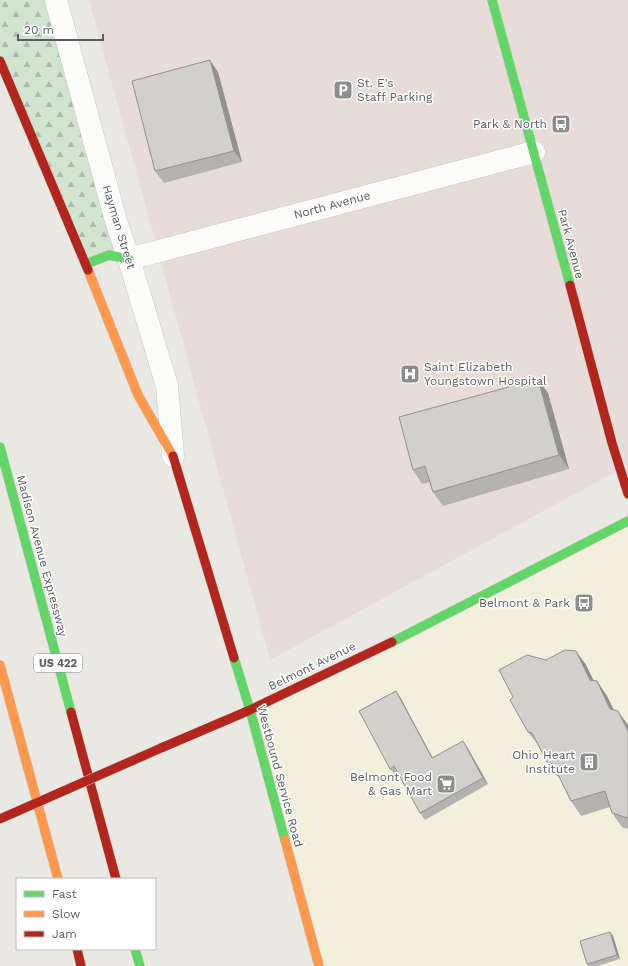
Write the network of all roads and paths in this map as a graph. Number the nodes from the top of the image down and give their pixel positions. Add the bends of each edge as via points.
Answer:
1 (56, 0) edge
2 (492, 0) edge
3 (0, 61) edge
4 (534, 152) junction
5 (129, 259) junction
6 (86, 264) junction
7 (0, 447) edge
8 (173, 456) junction
9 (628, 494) edge
10 (628, 521) edge
11 (0, 665) edge
12 (250, 710) junction
13 (0, 819) edge
14 (58, 878) edge
15 (116, 878) edge
16 (76, 950) edge
17 (135, 950) edge
18 (81, 966) edge
19 (140, 966) edge
20 (319, 966) edge

1 - 5 street, Hayman Street via 116,221
2 - 4 main road, Park Avenue
3 - 6 main road, Westbound Service Road
4 - 5 street, North Avenue
4 - 9 main road, Park Avenue
5 - 6 main road via 109,255
5 - 8 street, Hayman Street via 167,386
6 - 8 main road, Westbound Service Road via 138,395
7 - 15 main road, Madison Avenue Expressway / US 422
8 - 12 main road, Westbound Service Road
10 - 12 main road, Belmont Avenue via 420,628
11 - 14 main road
12 - 13 main road, Belmont Avenue, bridge
12 - 20 main road, Westbound Service Road
16 - 18 main road
17 - 19 main road

